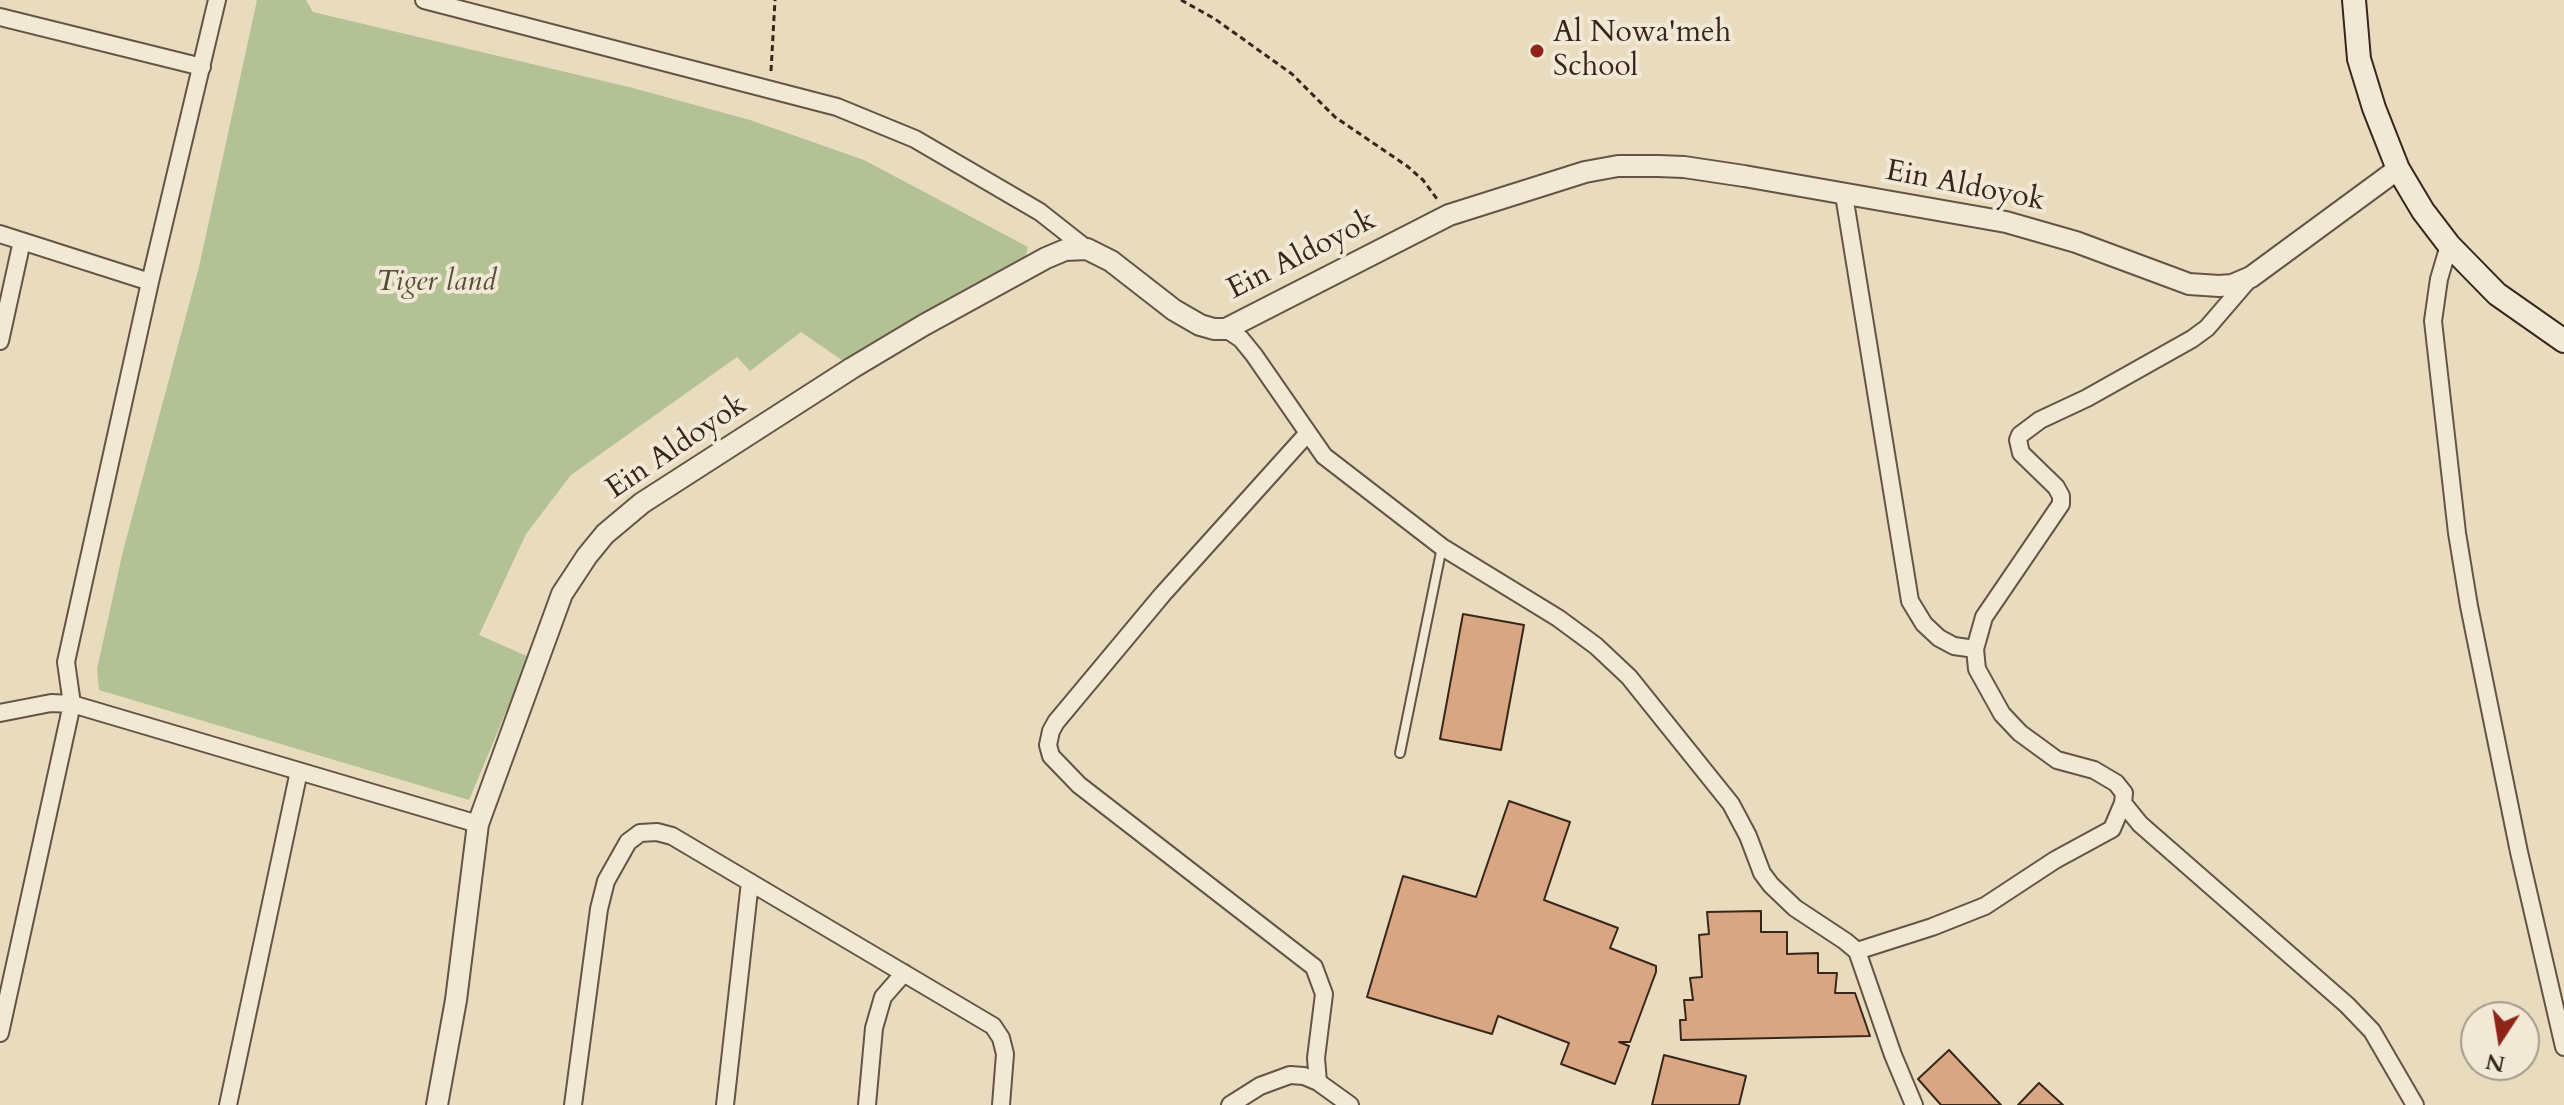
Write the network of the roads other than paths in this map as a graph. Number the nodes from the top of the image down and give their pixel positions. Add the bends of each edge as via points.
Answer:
1 (217, 0) edge
2 (424, 0) edge
3 (2354, 0) edge
4 (0, 17) edge
5 (202, 67) junction
6 (2398, 169) junction
7 (1844, 195) junction
8 (0, 234) edge
9 (22, 241) junction
10 (2449, 245) junction
11 (1087, 249) junction
12 (2251, 277) junction
13 (150, 282) junction
14 (1226, 329) junction
15 (0, 341) edge
16 (2564, 341) edge
17 (1307, 434) junction
18 (1442, 547) junction
19 (1975, 649) junction
20 (72, 704) junction
21 (0, 713) edge
22 (1400, 753) dead end
23 (299, 771) junction
24 (2123, 803) junction
25 (478, 824) junction
26 (750, 882) junction
27 (1857, 951) junction
28 (904, 973) junction
29 (0, 1033) edge
30 (2564, 1047) edge
31 (1318, 1082) junction
32 (228, 1105) edge
33 (437, 1105) edge
34 (573, 1105) edge
35 (725, 1105) edge
36 (867, 1105) edge
37 (1001, 1105) edge
38 (1230, 1105) edge
39 (1350, 1105) edge
40 (1914, 1105) edge
41 (2415, 1105) edge

1 - 5 street
2 - 11 street via 837,107 915,139 1040,212
3 - 6 main road via 2359,59
4 - 5 street
5 - 13 street
6 - 10 main road
6 - 12 street, Ein Aldoyok
7 - 12 street, Ein Aldoyok via 2019,225 2189,284 2232,285
7 - 14 street, Ein Aldoyok via 1684,167 1618,166 1585,172 1449,215
7 - 19 street via 1910,601 1939,638
8 - 9 street
9 - 13 street
9 - 15 street
10 - 16 main road via 2497,294
10 - 30 street via 2433,321 2457,533 2519,852
11 - 14 street, Ein Aldoyok via 1200,325
11 - 25 street, Ein Aldoyok via 1046,258 924,325 642,503 605,534 562,594
12 - 19 street via 2192,339 2020,435 2021,453 2056,487 2061,504 1984,617
13 - 20 street via 66,662
14 - 17 street via 1254,355
17 - 18 street via 1351,480
17 - 31 street via 1066,710 1048,745 1051,756 1079,785 1314,967 1324,994
18 - 22 lane
18 - 27 street via 1558,618 1629,677 1731,804 1771,885
19 - 24 street via 1982,681 2011,724 2057,760 2094,770 2116,783 2124,793
20 - 21 street
20 - 23 street
20 - 29 street
23 - 25 street
23 - 32 street
24 - 27 street via 2112,829 1985,906
24 - 41 street via 2140,824 2363,1022
25 - 33 street, Ein Aldoyok
26 - 28 street
26 - 34 street via 672,836 640,833 628,842 606,881 599,909
26 - 35 street
27 - 40 street
28 - 36 street via 883,997 874,1028
28 - 37 street via 993,1026 1005,1054
31 - 38 street via 1290,1075
31 - 39 street

